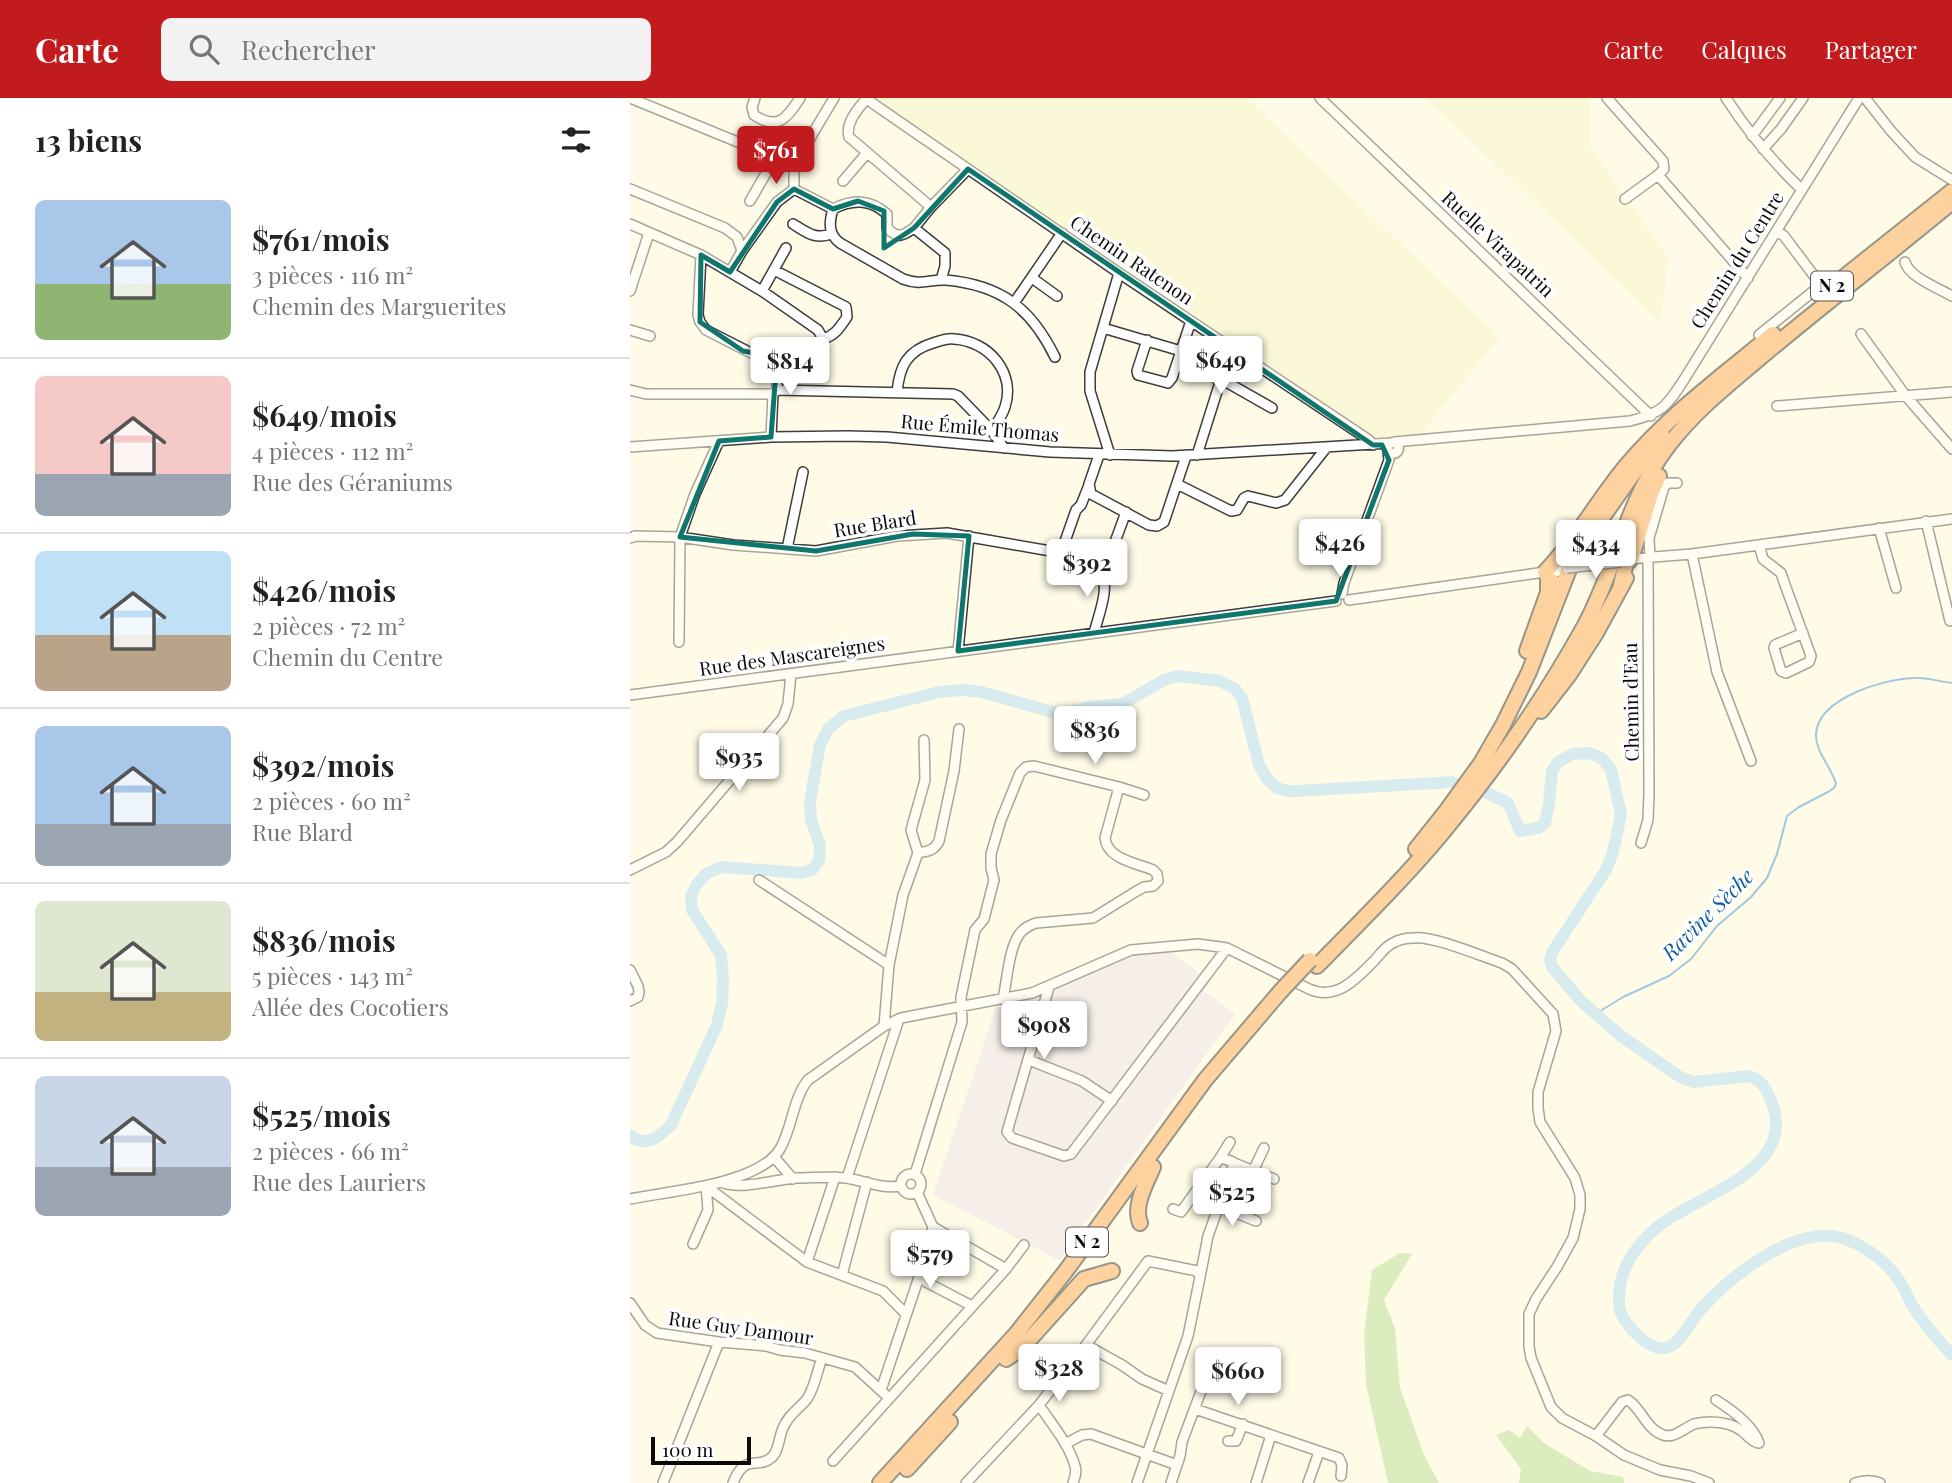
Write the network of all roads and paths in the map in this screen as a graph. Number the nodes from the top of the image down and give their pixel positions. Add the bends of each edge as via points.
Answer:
1 (630, 98) edge
2 (755, 98) edge
3 (800, 98) edge
4 (834, 98) edge
5 (866, 98) edge
6 (1320, 98) edge
7 (1607, 98) edge
8 (1726, 98) edge
9 (1780, 98) edge
10 (1803, 98) edge
11 (1859, 98) edge
12 (1865, 98) edge
13 (1752, 136) junction
14 (1763, 149) junction
15 (867, 153) junction
16 (776, 156) junction
17 (794, 164) junction
18 (968, 169) junction
19 (1658, 175) junction
20 (1952, 180) edge
21 (843, 181) dead end
22 (630, 189) edge
23 (794, 189) junction
24 (1801, 189) junction
25 (1952, 191) edge
26 (1625, 199) dead end
27 (750, 201) dead end
28 (1952, 202) edge
29 (931, 207) junction
30 (833, 209) junction
31 (630, 224) edge
32 (793, 224) dead end
33 (914, 228) junction
34 (1777, 231) junction
35 (649, 233) junction
36 (1062, 233) junction
37 (831, 234) junction
38 (786, 248) dead end
39 (743, 251) junction
40 (701, 256) junction
41 (1905, 262) dead end
42 (774, 270) junction
43 (730, 272) junction
44 (1119, 273) junction
45 (1032, 278) junction
46 (1748, 278) junction
47 (941, 280) junction
48 (630, 291) edge
49 (762, 292) junction
50 (1057, 296) dead end
51 (1952, 296) edge
52 (1014, 303) junction
53 (1191, 321) junction
54 (1103, 328) junction
55 (630, 330) edge
56 (1861, 334) dead end
57 (1759, 335) dead end
58 (650, 336) dead end
59 (823, 340) junction
60 (1147, 340) junction
61 (1181, 351) junction
62 (777, 357) junction
63 (1055, 357) dead end
64 (1754, 363) junction
65 (1177, 365) junction
66 (1221, 379) junction
67 (1714, 382) junction
68 (630, 390) edge
69 (775, 392) junction
70 (897, 392) junction
71 (1952, 392) edge
72 (1905, 395) junction
73 (1777, 406) dead end
74 (1272, 408) dead end
75 (1651, 415) junction
76 (992, 431) junction
77 (771, 437) junction
78 (719, 441) junction
79 (630, 447) edge
80 (1004, 448) junction
81 (1326, 448) junction
82 (1389, 449) junction
83 (1952, 449) edge
84 (1099, 455) junction
85 (1110, 455) junction
86 (1198, 455) junction
87 (1186, 456) junction
88 (803, 472) dead end
89 (1677, 483) dead end
90 (1089, 484) junction
91 (1178, 484) junction
92 (1126, 512) junction
93 (1952, 519) edge
94 (1926, 521) junction
95 (1879, 528) junction
96 (969, 536) junction
97 (680, 537) junction
98 (630, 538) edge
99 (1759, 545) junction
100 (787, 549) junction
101 (1692, 554) junction
102 (1639, 560) junction
103 (1108, 561) dead end
104 (1563, 564) junction
105 (1079, 565) dead end
106 (1545, 572) junction
107 (1896, 588) dead end
108 (1548, 590) junction
109 (1342, 598) junction
110 (1950, 621) dead end
111 (1094, 633) junction
112 (1803, 633) junction
113 (679, 642) dead end
114 (958, 651) junction
115 (791, 674) junction
116 (630, 695) edge
117 (959, 729) dead end
118 (924, 740) dead end
119 (1511, 743) junction
120 (1751, 761) dead end
121 (1119, 787) junction
122 (1144, 795) dead end
123 (1447, 810) junction
124 (1641, 843) dead end
125 (918, 853) junction
126 (630, 870) edge
127 (759, 880) dead end
128 (1227, 948) junction
129 (1313, 963) junction
130 (889, 965) junction
131 (630, 970) edge
132 (1049, 987) junction
133 (1284, 994) junction
134 (1003, 999) junction
135 (630, 1001) edge
136 (961, 1007) junction
137 (899, 1019) junction
138 (884, 1026) junction
139 (1029, 1060) junction
140 (1112, 1101) junction
141 (1230, 1142) dead end
142 (1264, 1148) dead end
143 (774, 1157) junction
144 (1220, 1158) junction
145 (1234, 1163) junction
146 (1153, 1167) junction
147 (1253, 1171) junction
148 (915, 1174) junction
149 (835, 1177) junction
150 (847, 1178) junction
151 (793, 1179) junction
152 (1274, 1179) dead end
153 (721, 1182) junction
154 (867, 1182) junction
155 (706, 1186) junction
156 (900, 1186) junction
157 (916, 1192) junction
158 (630, 1199) edge
159 (1219, 1206) junction
160 (1172, 1209) dead end
161 (1256, 1221) dead end
162 (1140, 1223) dead end
163 (933, 1227) junction
164 (692, 1244) dead end
165 (1024, 1245) dead end
166 (807, 1262) junction
167 (1006, 1269) junction
168 (1112, 1271) dead end
169 (920, 1274) junction
170 (842, 1275) junction
171 (1200, 1277) junction
172 (630, 1303) edge
173 (972, 1306) junction
174 (906, 1314) junction
175 (719, 1342) junction
176 (1086, 1345) junction
177 (822, 1358) junction
178 (1006, 1359) junction
179 (1206, 1378) dead end
180 (881, 1390) junction
181 (1169, 1391) junction
182 (889, 1398) junction
183 (1716, 1400) dead end
184 (1039, 1405) junction
185 (1195, 1409) junction
186 (1243, 1424) junction
187 (1271, 1435) junction
188 (1595, 1436) junction
189 (1228, 1441) dead end
190 (1065, 1444) junction
191 (1319, 1452) junction
192 (1147, 1454) junction
193 (833, 1461) dead end
194 (1178, 1465) junction
195 (1341, 1476) dead end
196 (663, 1483) edge
197 (733, 1483) edge
198 (880, 1483) edge
199 (894, 1483) edge
200 (966, 1483) edge
201 (1073, 1483) edge
202 (1137, 1483) edge
203 (1171, 1483) edge
204 (1256, 1483) edge
205 (1308, 1483) edge
206 (1709, 1483) edge
207 (1855, 1483) edge
208 (1880, 1483) edge

1 - 16 street
2 - 3 street via 754,115 776,122 788,116
4 - 17 street
5 - 15 street via 847,134
5 - 18 street, Chemin Ratenon
6 - 75 street, Ruelle Virapatrin
7 - 19 street via 1663,161 1664,169
8 - 13 street
9 - 13 street
10 - 14 street
11 - 24 street, Chemin du Centre
12 - 20 street via 1914,157
13 - 14 street
14 - 24 street
15 - 21 street
15 - 29 street
16 - 17 street
16 - 27 street
17 - 23 street
18 - 29 street
18 - 36 street, Chemin Ratenon
19 - 26 street
19 - 46 street
22 - 39 street via 725,228 737,237
23 - 30 street
23 - 39 street via 777,202
24 - 34 street, Chemin du Centre
25 - 67 highway, N 2
28 - 64 highway, N 2
29 - 33 street
30 - 33 street via 863,201 887,214 887,228 893,234 899,236
30 - 37 street
31 - 35 street
32 - 37 street via 813,236
33 - 47 street via 945,253
34 - 46 street, Chemin du Centre
34 - 57 street via 1821,285
35 - 40 street
35 - 48 street
36 - 44 street, Chemin Ratenon
36 - 45 street
37 - 47 street via 903,279 921,283
38 - 42 street
39 - 43 street
40 - 43 street
40 - 62 street via 698,315 702,327 743,351
41 - 51 street via 1912,273
42 - 49 street
42 - 59 street via 846,306 848,317
43 - 49 street
44 - 53 street, Chemin Ratenon
44 - 54 street
45 - 50 street
45 - 52 street
46 - 75 street, Chemin du Centre via 1672,398
47 - 52 street via 976,284
49 - 59 street via 818,330
52 - 63 street via 1032,319
53 - 61 street
53 - 82 street, Chemin Ratenon
54 - 60 street
54 - 85 street via 1089,382
55 - 58 street
56 - 72 street
59 - 62 street via 814,354
60 - 61 street
60 - 65 street via 1138,375 1168,383
61 - 65 street
62 - 69 street
64 - 102 highway via 1710,408 1656,482 1637,543
64 - 119 highway, N 2 via 1705,405 1660,456 1585,625
65 - 66 street
66 - 74 street
66 - 86 street
67 - 104 highway via 1626,466
67 - 123 highway, N 2 via 1640,464 1573,559 1512,709
68 - 69 street via 646,394
69 - 70 street
69 - 77 street
70 - 76 street via 953,394
70 - 76 street via 905,362 925,345 953,338 972,342 987,350 1005,374 1006,404
71 - 72 street
72 - 73 street
72 - 83 street
75 - 82 street, Chemin du Centre via 1630,421 1409,441
76 - 80 street
77 - 78 street, Rue Émile Thomas
77 - 80 street, Rue Émile Thomas via 887,437
78 - 79 street, Rue Émile Thomas
78 - 97 street
80 - 84 street, Rue Émile Thomas
81 - 82 street, Rue Émile Thomas
81 - 86 street, Rue Émile Thomas
81 - 91 street via 1279,503 1248,496 1231,511
82 - 109 street
84 - 85 street, Rue Émile Thomas
84 - 90 street, Rue Blard
85 - 87 street, Rue Émile Thomas
86 - 87 street, Rue Émile Thomas
87 - 91 street
88 - 100 street
89 - 102 street, Chemin d'Eau via 1664,487
90 - 92 street via 1093,496
90 - 96 street, Rue Blard via 1059,550
91 - 92 street via 1161,525 1149,525
92 - 103 street
93 - 94 street
94 - 95 street
94 - 110 street
95 - 99 street
95 - 107 street
96 - 100 street, Rue Blard via 913,534 817,551
96 - 114 street
97 - 98 street, Rue Blard
97 - 100 street, Rue Blard
97 - 113 street
99 - 101 street
99 - 112 street via 1763,559 1781,573
101 - 102 street
101 - 120 street via 1717,672
102 - 104 street, bridge
102 - 119 highway via 1625,567 1621,585 1569,675
102 - 124 street, Chemin d'Eau via 1649,793
104 - 106 highway
104 - 108 highway
105 - 111 street via 1098,570 1105,580
106 - 108 highway
106 - 109 street, Rue des Mascareignes
108 - 123 highway via 1510,696
109 - 111 street, Rue des Mascareignes
111 - 114 street, Rue des Mascareignes
112 - 112 street via 1774,645 1780,671 1786,673 1811,659
114 - 115 street, Rue des Mascareignes
115 - 116 street, Rue des Mascareignes
115 - 126 street via 783,718 677,842
117 - 125 street via 939,841 931,850
118 - 125 street via 924,787 911,830
119 - 129 highway, N 2 via 1444,831 1379,902
121 - 122 street
121 - 134 street via 1105,838 1108,849 1153,870 1158,881 1093,918 1035,923 1021,931
121 - 136 street via 1037,767 1026,767 1020,773 990,862 994,880 984,919 975,930
123 - 129 highway, N 2
125 - 130 street via 903,895
127 - 130 street
128 - 132 street via 1198,944 1131,950
128 - 140 street
128 - 188 street via 1327,994 1349,984 1394,942 1427,938 1512,969 1553,1014 1556,1031 1538,1092 1538,1108 1541,1122 1575,1178 1580,1209 1573,1238 1529,1314 1529,1346 1551,1407
129 - 133 highway, N 2, bridge
130 - 138 street
131 - 135 street via 639,992
132 - 134 street
132 - 139 street
133 - 146 highway, N 2
133 - 198 highway, N 2 via 1205,1080 1016,1334
134 - 136 street
136 - 137 street
136 - 148 street via 962,1022
137 - 138 street
137 - 150 street
138 - 143 street via 808,1080
139 - 140 street via 1082,1081
139 - 140 street via 1007,1128 1012,1139 1068,1156
141 - 144 street
142 - 147 street
143 - 151 street
143 - 153 street
144 - 145 street
144 - 160 street via 1181,1212
145 - 147 street
145 - 159 street
146 - 162 highway via 1140,1197
146 - 178 highway, N 2
147 - 152 street
148 - 156 street via 904,1176
148 - 157 street via 921,1181
149 - 150 street
149 - 151 street
149 - 166 street
150 - 154 street
151 - 153 street
153 - 155 street
154 - 156 street via 883,1188
154 - 170 street
155 - 158 street
155 - 164 street via 708,1210
155 - 166 street
156 - 157 street via 906,1193
157 - 163 street
159 - 161 street
159 - 171 street
163 - 167 street
163 - 169 street
165 - 167 street
166 - 170 street
167 - 173 street
168 - 178 highway via 1084,1279 1022,1348
169 - 173 street via 926,1282
169 - 174 street
170 - 174 street via 883,1291
171 - 176 street via 1197,1271 1148,1261
171 - 181 street via 1188,1336
172 - 175 street, Rue Guy Damour via 657,1334
173 - 182 street
174 - 180 street
175 - 177 street, Rue Guy Damour
175 - 196 street
176 - 181 street
176 - 184 street
177 - 180 street, Rue Guy Damour via 855,1367
177 - 197 street via 808,1396 790,1415 773,1457 746,1465
178 - 199 highway, N 2
179 - 185 street
180 - 182 street, Rue Guy Damour
181 - 192 street
182 - 193 street
183 - 188 street via 1741,1419 1759,1443 1723,1423 1700,1423 1663,1435 1628,1400
184 - 190 street
184 - 200 street
185 - 186 street
185 - 194 street
186 - 187 street
186 - 189 street via 1236,1441
187 - 191 street
187 - 204 street
188 - 206 street via 1660,1470
190 - 192 street via 1091,1434
190 - 201 street via 1076,1469
191 - 195 street via 1340,1460
191 - 205 street
192 - 194 street
192 - 202 street
194 - 203 street
207 - 208 street

